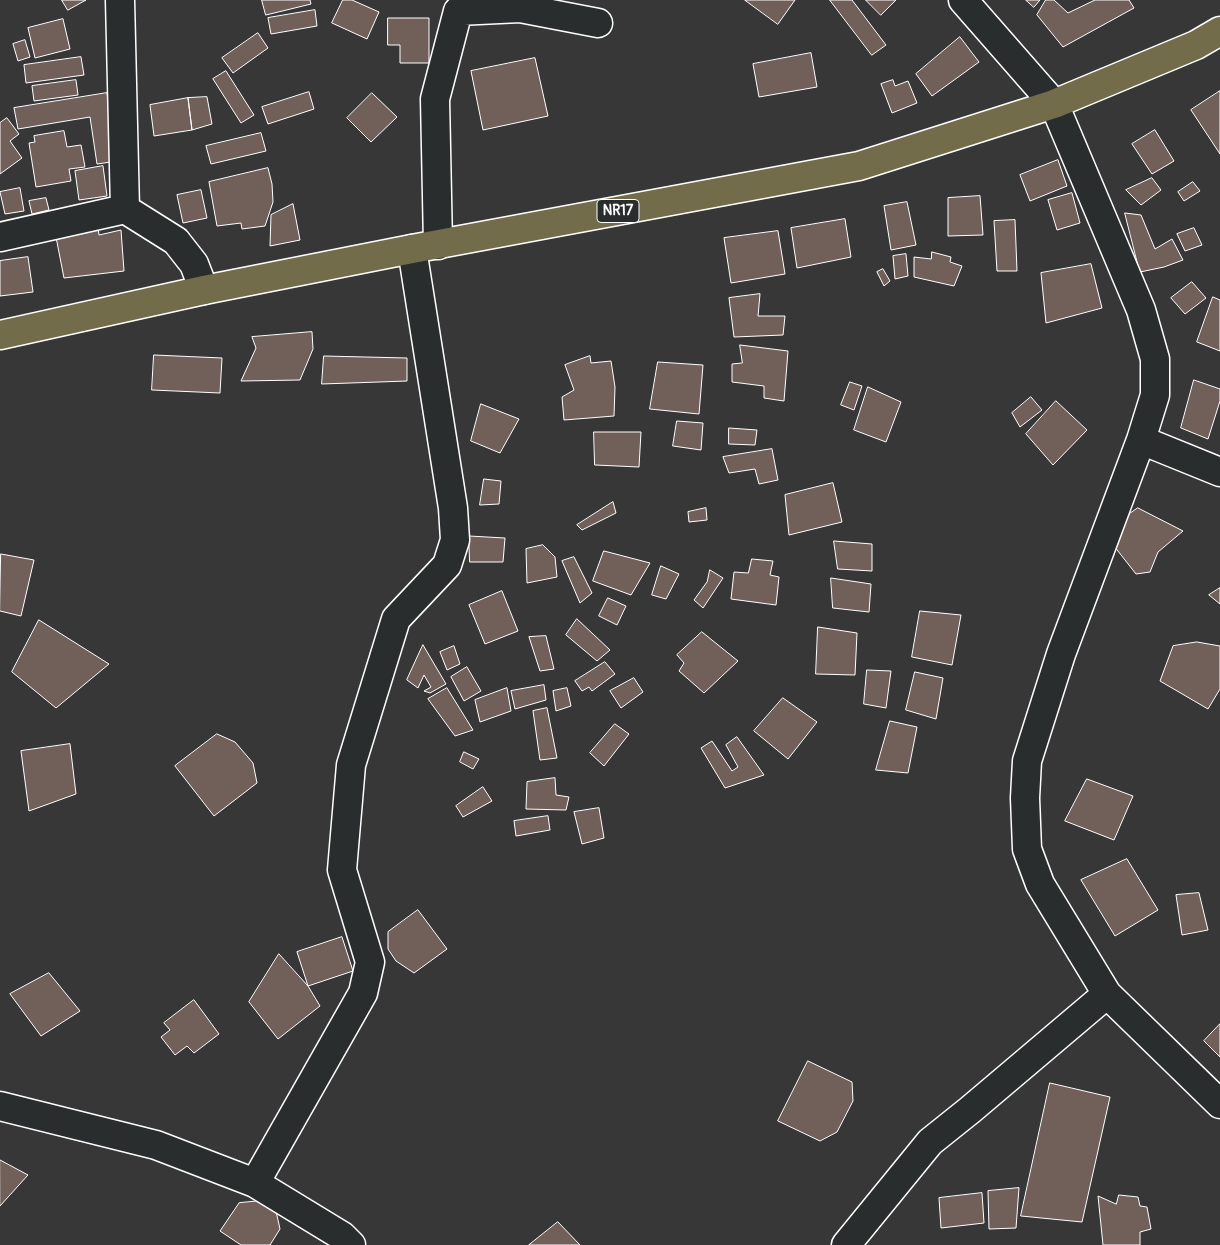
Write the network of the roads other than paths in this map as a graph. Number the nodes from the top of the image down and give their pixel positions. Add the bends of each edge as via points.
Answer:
1 (120, 0) edge
2 (963, 0) edge
3 (455, 6) edge
4 (598, 23) dead end
5 (1220, 32) edge
6 (1054, 104) junction
7 (125, 209) junction
8 (0, 237) edge
9 (425, 247) junction
10 (204, 290) junction
11 (0, 335) edge
12 (1141, 440) junction
13 (1220, 472) edge
14 (1107, 994) junction
15 (1220, 1104) edge
16 (0, 1106) edge
17 (255, 1183) junction
18 (351, 1245) edge
19 (846, 1245) edge

1 - 7 street
2 - 6 street
3 - 4 street via 520,8
3 - 9 street via 436,99
5 - 6 main road, NR17
6 - 9 main road, NR17 via 859,166
6 - 12 street via 1141,310 1155,360 1155,395
7 - 8 street
7 - 10 street via 176,241 194,264
9 - 10 main road, NR17
9 - 17 street via 455,540 447,565 396,619 351,765 342,870 370,962 363,993
10 - 11 main road, NR17
12 - 13 street
12 - 14 street via 1062,654 1027,761 1027,849 1040,884
14 - 15 street
14 - 19 street via 930,1142
16 - 17 street via 156,1145
17 - 18 street via 342,1236

